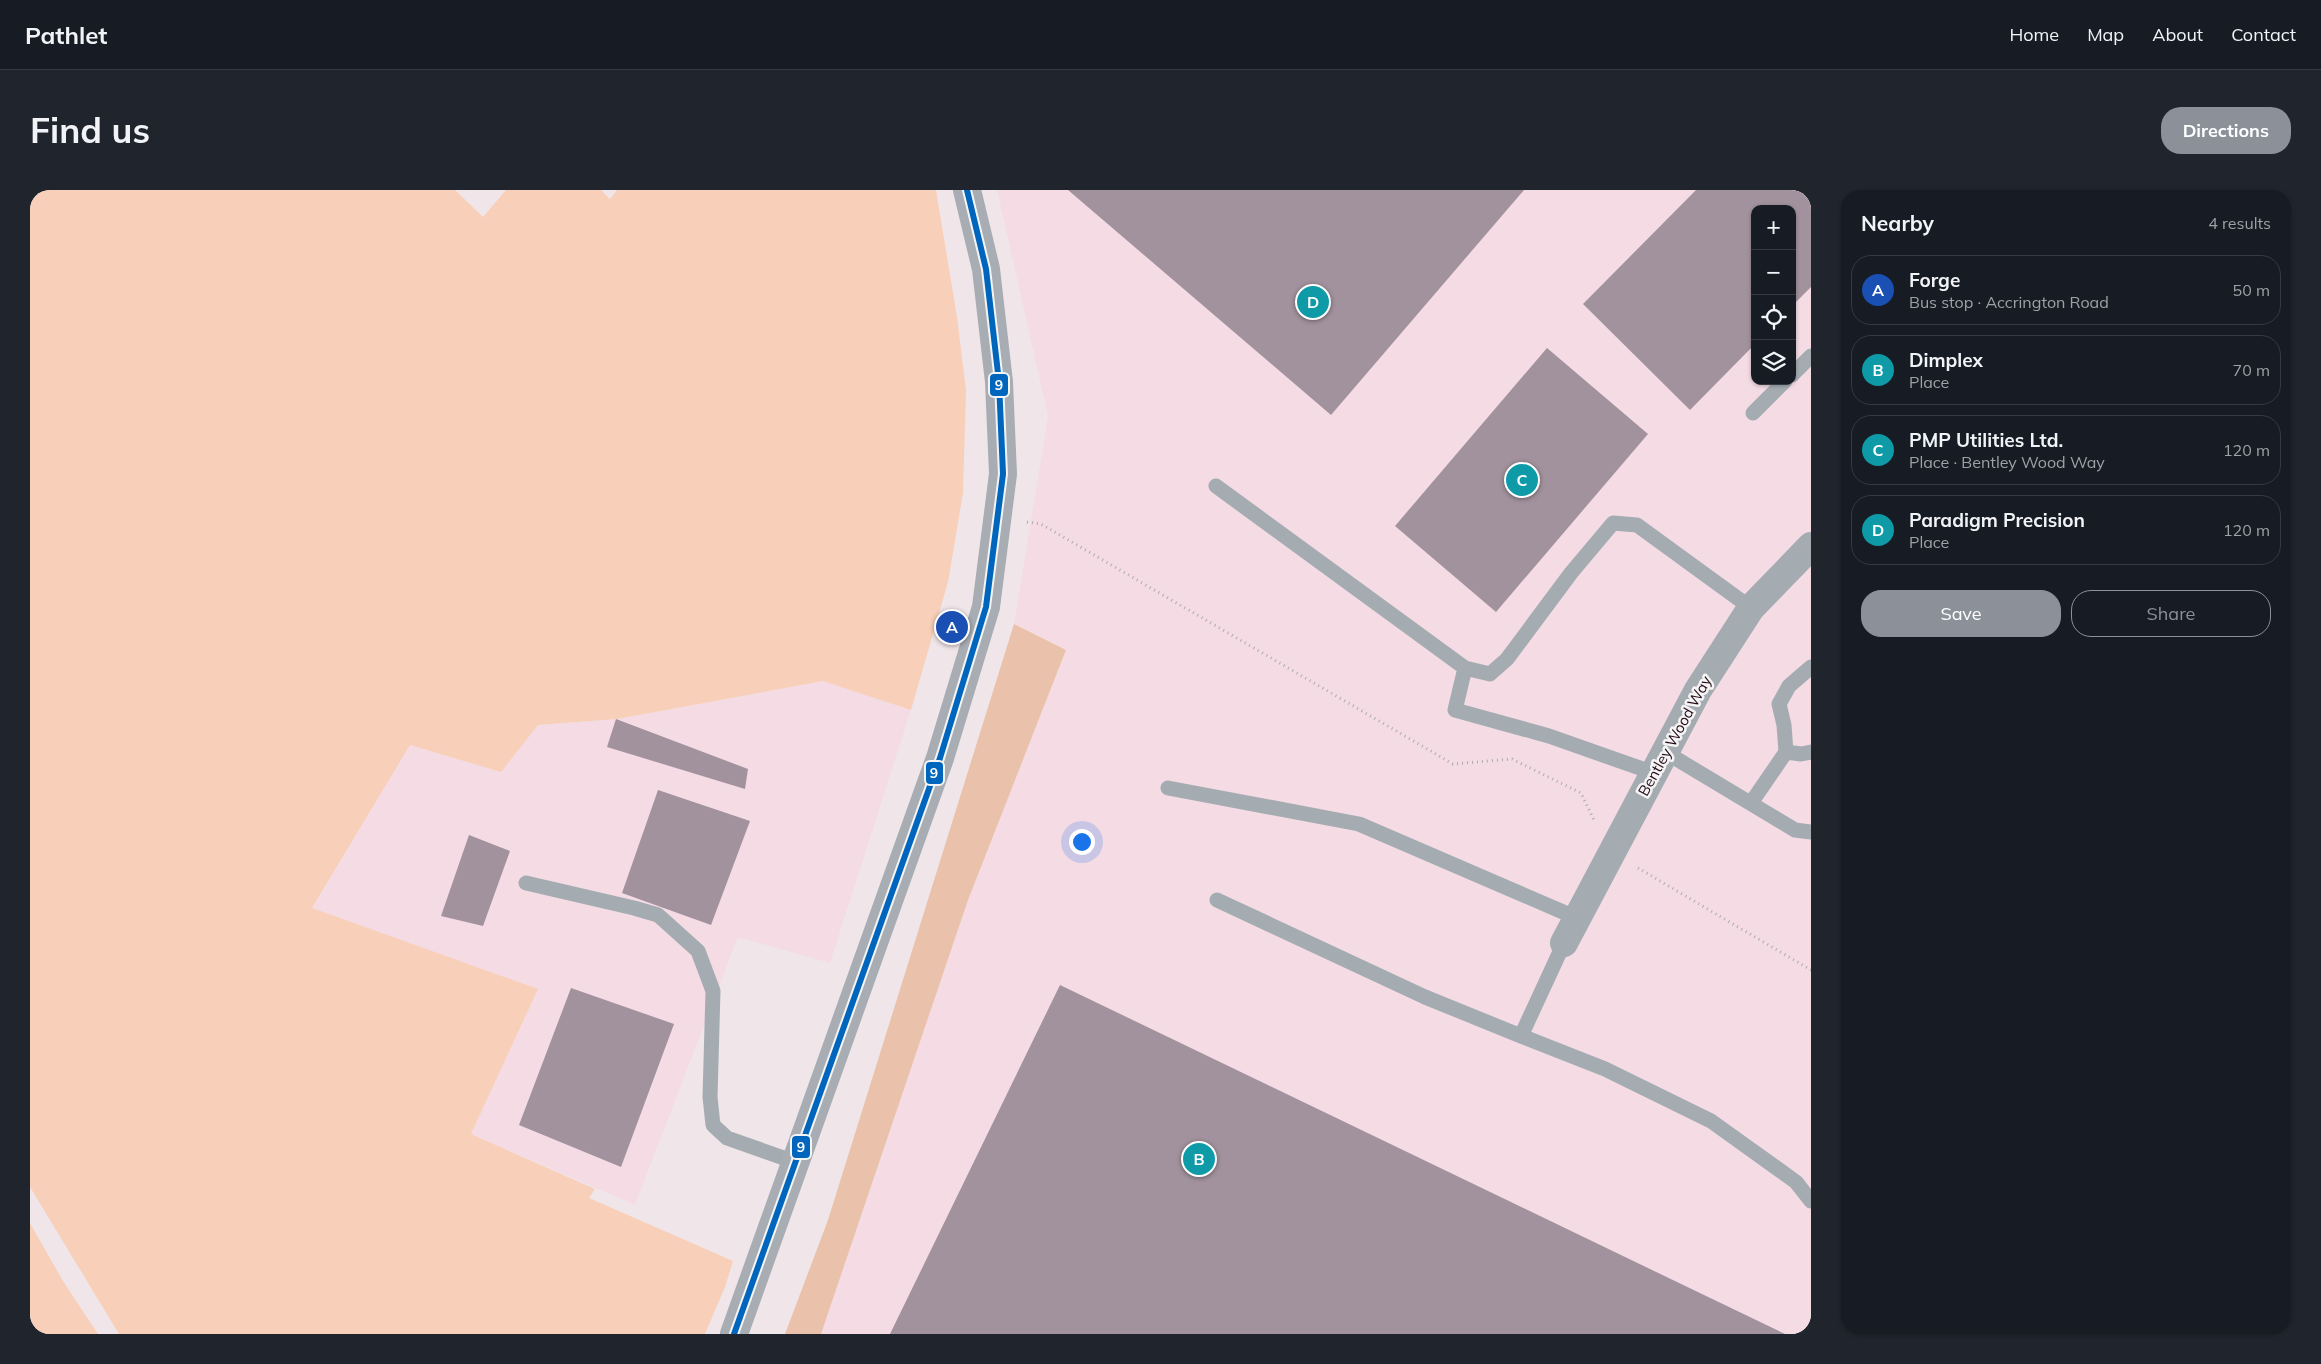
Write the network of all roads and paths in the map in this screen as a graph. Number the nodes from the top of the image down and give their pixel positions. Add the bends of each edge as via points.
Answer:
1 (967, 190) edge
2 (1811, 356) edge
3 (1796, 371) edge
4 (1782, 385) edge
5 (1753, 413) dead end
6 (1216, 486) dead end
7 (997, 518) junction
8 (1811, 546) edge
9 (1751, 608) junction
10 (1811, 667) edge
11 (1465, 668) junction
12 (1786, 752) junction
13 (1811, 752) edge
14 (1659, 762) junction
15 (1168, 788) dead end
16 (1751, 804) junction
17 (1811, 832) edge
18 (1611, 853) junction
19 (526, 884) dead end
20 (1217, 900) dead end
21 (1577, 918) junction
22 (1564, 943) joint
23 (1811, 970) edge
24 (1521, 1036) junction
25 (795, 1162) junction
26 (1811, 1201) edge
27 (734, 1334) edge

1 - 7 main road via 986,268 1000,382 1002,474
2 - 3 lane
4 - 5 lane
6 - 11 lane
7 - 18 path via 1041,524 1453,764 1512,760 1581,793
7 - 25 main road via 986,607 940,758
8 - 9 street, Bentley Wood Way
9 - 11 lane via 1637,524 1613,523 1507,659 1490,674
9 - 14 street, Bentley Wood Way via 1698,690
10 - 12 lane via 1789,686 1780,704
11 - 14 lane via 1455,710
12 - 13 lane
12 - 16 lane
14 - 16 lane
14 - 18 street, Bentley Wood Way
15 - 21 lane via 1360,824
16 - 17 lane via 1795,830
18 - 21 street, Bentley Wood Way
18 - 23 path
19 - 25 lane via 658,915 698,951 713,991 710,1097 713,1125 727,1138
20 - 24 lane via 1424,997
21 - 22 street, Bentley Wood Way
22 - 24 lane
24 - 26 lane via 1605,1069 1711,1121 1796,1182
25 - 27 main road

